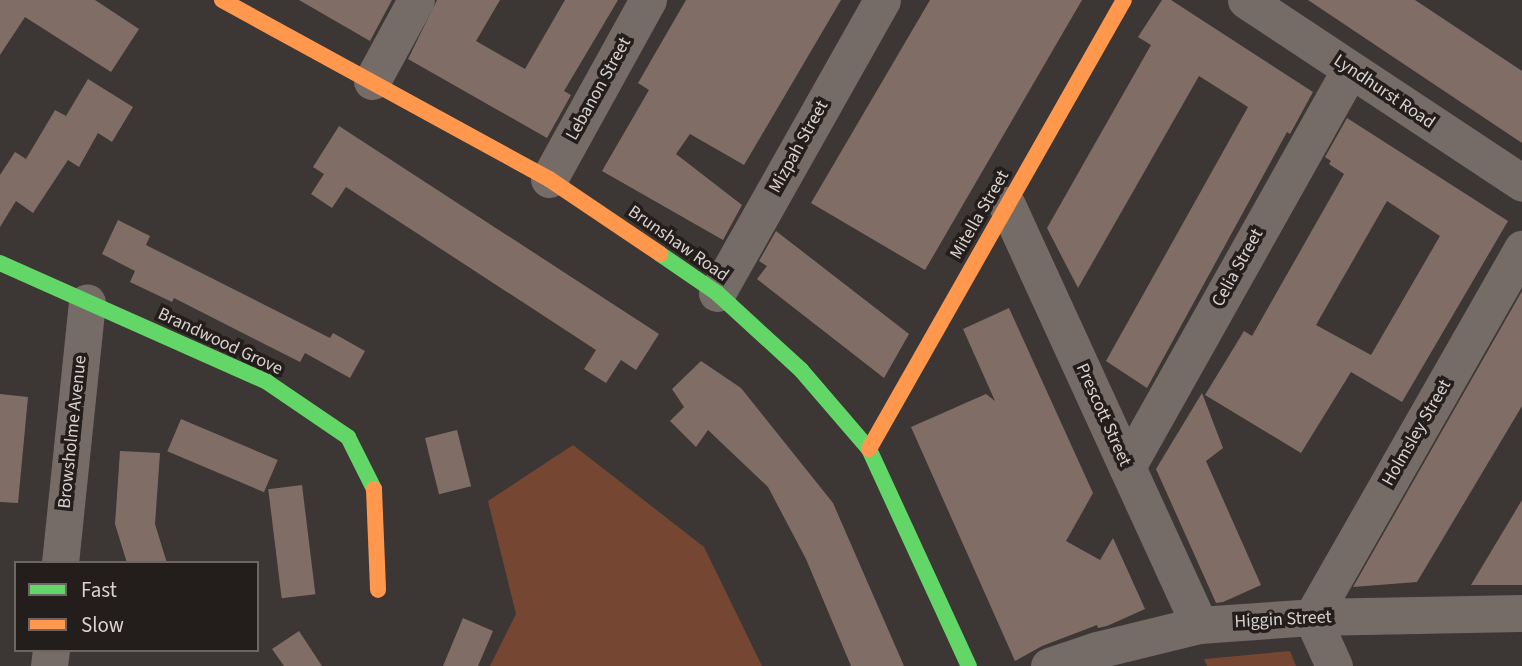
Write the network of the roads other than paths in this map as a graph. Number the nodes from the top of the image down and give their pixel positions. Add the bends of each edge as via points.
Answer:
1 (222, 0) edge
2 (416, 0) edge
3 (648, 0) edge
4 (882, 0) edge
5 (1124, 0) edge
6 (1246, 0) edge
7 (1350, 69) junction
8 (372, 81) junction
9 (549, 179) junction
10 (1522, 183) edge
11 (1007, 205) junction
12 (1522, 248) edge
13 (0, 263) edge
14 (717, 293) junction
15 (86, 302) junction
16 (869, 449) junction
17 (1127, 467) junction
18 (60, 561) edge
19 (378, 590) dead end
20 (1522, 614) edge
21 (1312, 617) junction
22 (1199, 625) junction
23 (969, 666) edge
24 (1049, 666) edge
25 (1335, 666) edge

1 - 8 street, Brunshaw Road
2 - 8 street
3 - 9 street, Lebanon Street
4 - 14 street, Mizpah Street
5 - 11 street, Mitella Street
6 - 7 street, Lyndhurst Road
7 - 10 street, Lyndhurst Road
7 - 17 street, Celia Street
8 - 9 street, Brunshaw Road
9 - 14 street, Brunshaw Road
11 - 16 street, Mitella Street
11 - 17 street, Prescott Street
12 - 21 street, Holmsley Street
13 - 15 street, Brandwood Grove
14 - 16 street, Brunshaw Road via 802,370
15 - 18 street, Browsholme Avenue
15 - 19 street, Brandwood Grove via 267,382 348,437 376,493
16 - 23 street, Brunshaw Road
17 - 22 street, Prescott Street
20 - 21 street, Higgin Street
21 - 22 street, Higgin Street
21 - 25 street
22 - 24 street, Higgin Street

